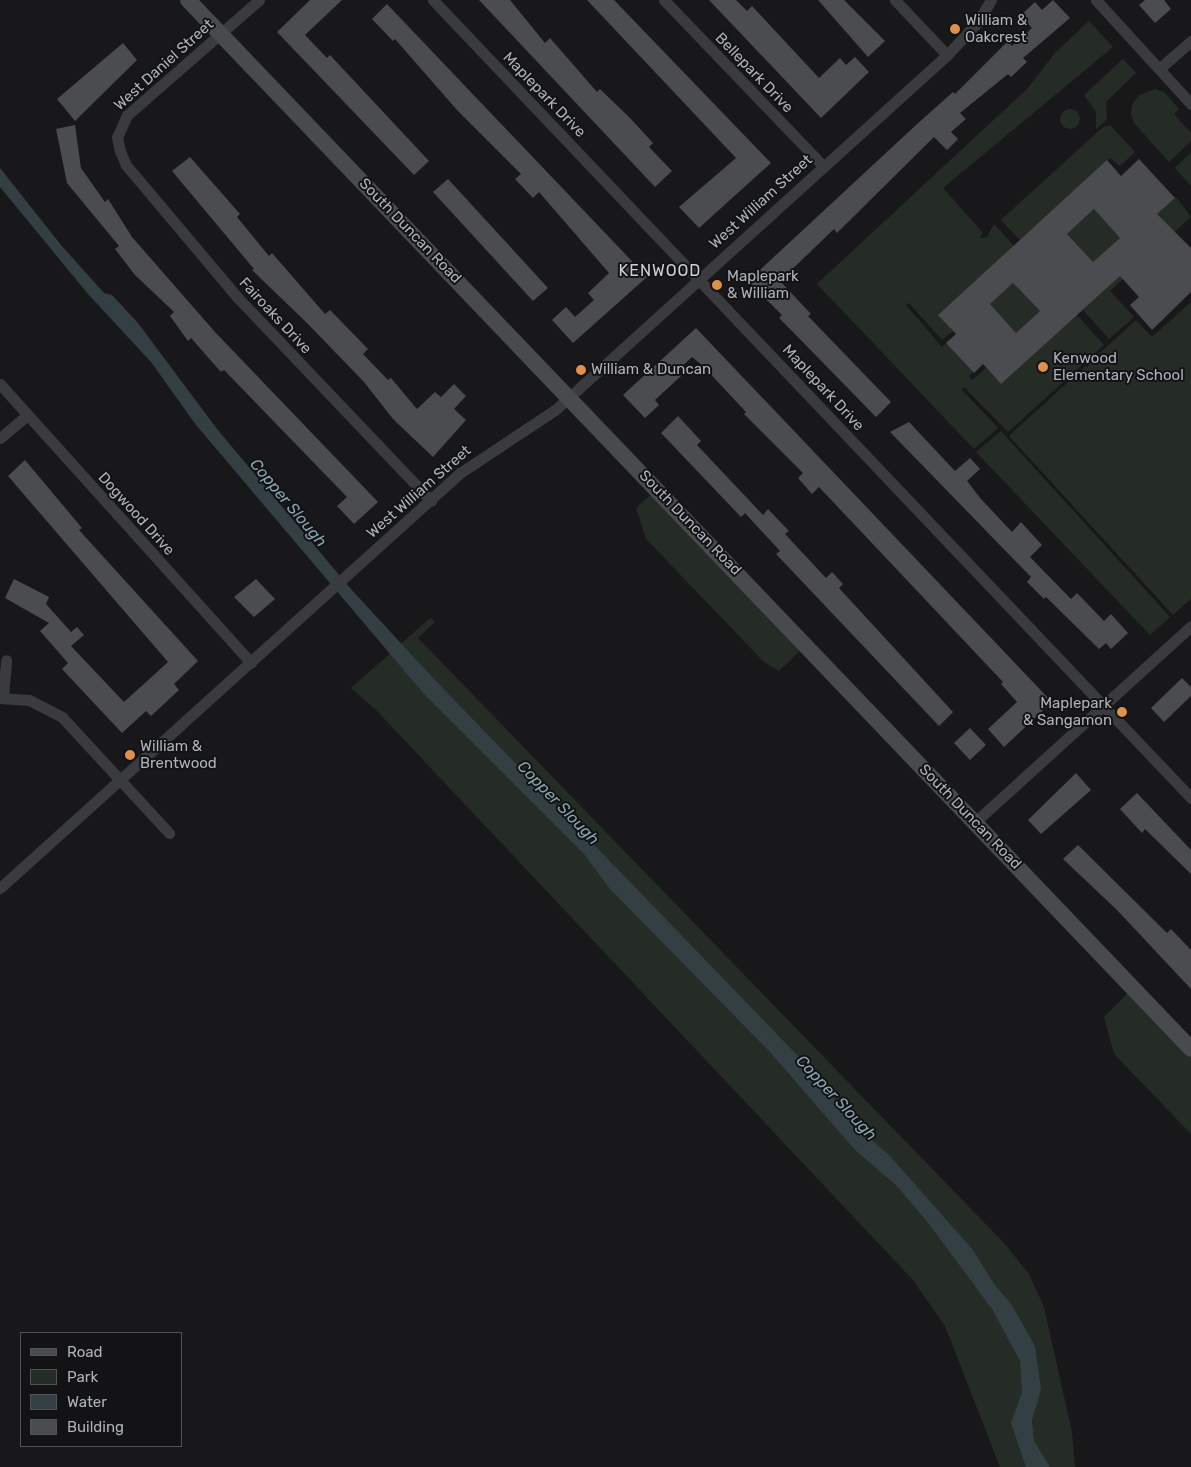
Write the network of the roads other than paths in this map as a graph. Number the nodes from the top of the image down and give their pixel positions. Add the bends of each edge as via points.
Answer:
1 (188, 0) edge
2 (259, 0) edge
3 (433, 0) edge
4 (664, 0) edge
5 (895, 0) edge
6 (991, 0) edge
7 (1096, 0) edge
8 (220, 34) junction
9 (1191, 41) edge
10 (947, 55) junction
11 (1159, 69) junction
12 (1191, 104) edge
13 (118, 137) joint
14 (823, 166) junction
15 (699, 278) junction
16 (0, 384) edge
17 (569, 396) junction
18 (26, 415) junction
19 (0, 438) edge
20 (431, 501) junction
21 (1191, 626) edge
22 (6, 660) dead end
23 (251, 663) junction
24 (2, 697) edge
25 (1105, 707) junction
26 (120, 780) junction
27 (1191, 798) edge
28 (975, 822) junction
29 (170, 833) dead end
30 (0, 888) edge
31 (1191, 1049) edge

1 - 8 main road, South Duncan Road
2 - 8 street, West Daniel Street
3 - 15 street, Maplepark Drive
4 - 14 street, Bellepark Drive
5 - 10 street
6 - 10 street, West William Street via 976,24
7 - 11 street
8 - 13 street, West Daniel Street via 127,115
8 - 17 main road, South Duncan Road
9 - 11 street
10 - 14 street, West William Street
11 - 12 street
13 - 20 street, Fairoaks Drive via 126,165 238,298
14 - 15 street, West William Street
15 - 17 street, West William Street
15 - 25 street, Maplepark Drive
16 - 18 street, Dogwood Drive
17 - 20 street, West William Street via 536,425 460,473
17 - 28 main road, South Duncan Road
18 - 19 street
18 - 23 street, Dogwood Drive
20 - 23 street, West William Street
21 - 25 street
22 - 24 street
23 - 26 street, West William Street
24 - 26 street via 29,700 62,717
25 - 27 street, Maplepark Drive
25 - 28 street
26 - 29 street
26 - 30 street, West William Street
28 - 31 main road, South Duncan Road

